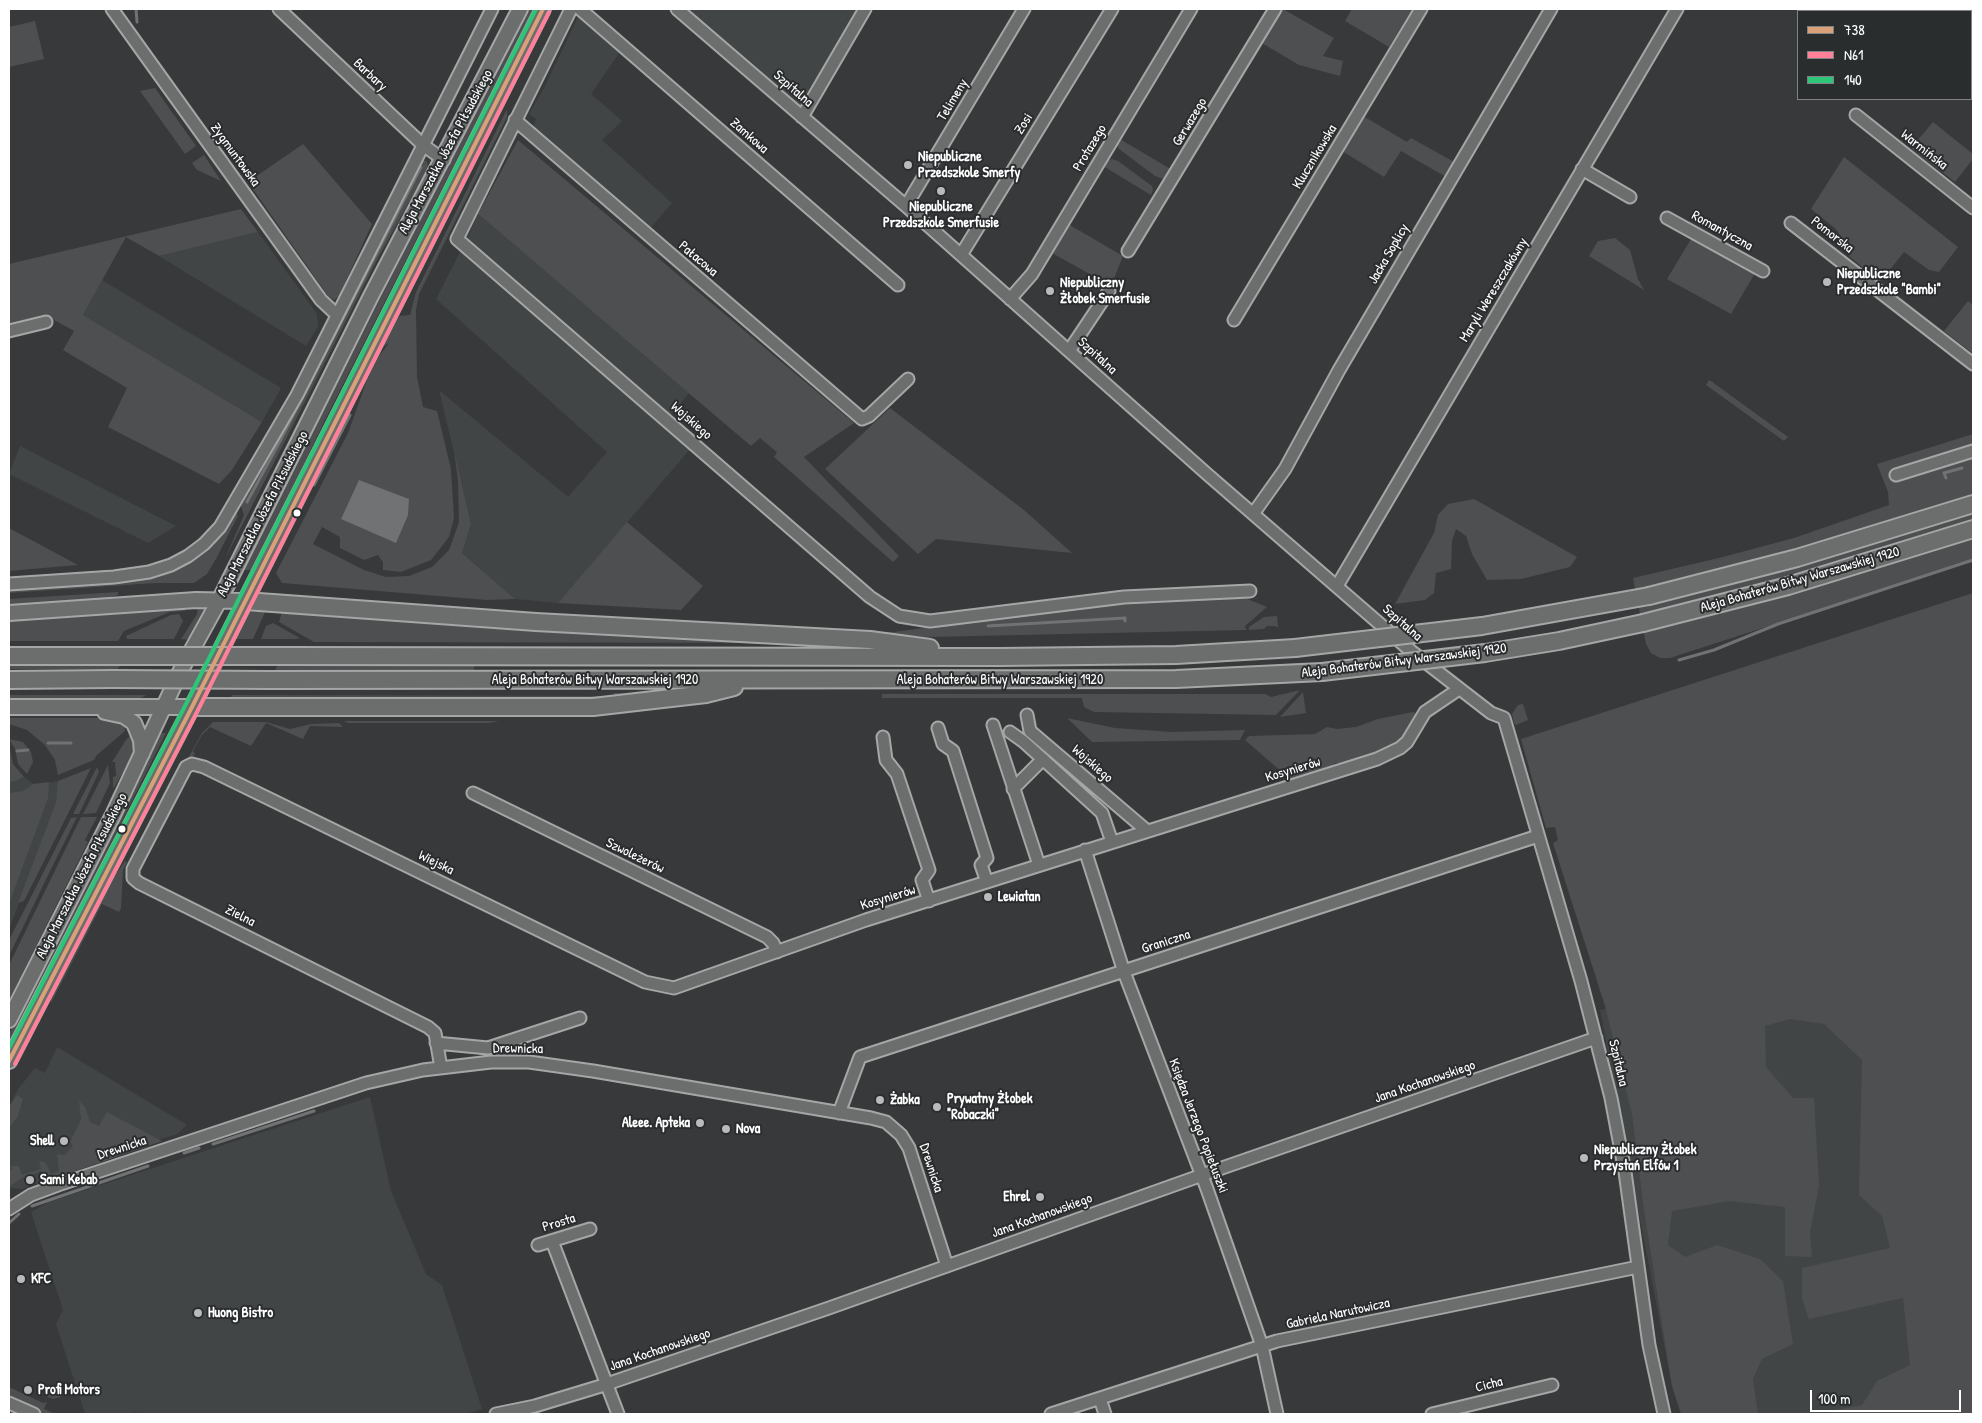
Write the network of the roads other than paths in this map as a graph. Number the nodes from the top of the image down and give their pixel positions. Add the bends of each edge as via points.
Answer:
1 (112, 9) edge
2 (279, 9) edge
3 (492, 9) edge
4 (520, 9) edge
5 (543, 9) edge
6 (571, 9) edge
7 (580, 9) edge
8 (676, 9) edge
9 (865, 9) edge
10 (1024, 9) edge
11 (1112, 9) edge
12 (1191, 9) edge
13 (1275, 9) edge
14 (1421, 9) edge
15 (1551, 9) edge
16 (1677, 9) edge
17 (1856, 115) dead end
18 (802, 116) junction
19 (516, 120) junction
20 (423, 146) junction
21 (444, 160) junction
22 (1582, 169) junction
23 (1630, 197) dead end
24 (906, 206) junction
25 (1973, 208) edge
26 (1667, 218) dead end
27 (1791, 222) dead end
28 (1128, 251) dead end
29 (961, 255) junction
30 (1763, 271) dead end
31 (898, 285) dead end
32 (1109, 292) dead end
33 (1010, 299) junction
34 (337, 315) junction
35 (1234, 320) dead end
36 (46, 322) dead end
37 (9, 331) edge
38 (1069, 352) junction
39 (1973, 364) edge
40 (908, 379) dead end
41 (1973, 451) edge
42 (1896, 475) dead end
43 (1973, 504) edge
44 (1253, 514) junction
45 (1973, 529) edge
46 (9, 584) edge
47 (1337, 586) junction
48 (1250, 591) dead end
49 (220, 599) junction
50 (245, 600) junction
51 (9, 613) edge
52 (9, 656) edge
53 (999, 656) junction
54 (9, 680) edge
55 (758, 680) junction
56 (1459, 689) junction
57 (9, 707) edge
58 (83, 707) junction
59 (163, 707) junction
60 (192, 707) junction
61 (1027, 715) dead end
62 (993, 725) dead end
63 (938, 728) dead end
64 (1010, 732) dead end
65 (883, 737) dead end
66 (142, 755) junction
67 (1042, 759) junction
68 (186, 767) joint
69 (1013, 789) junction
70 (473, 793) dead end
71 (1146, 830) junction
72 (1538, 836) junction
73 (1112, 842) junction
74 (1085, 850) junction
75 (1039, 865) junction
76 (987, 882) junction
77 (929, 901) junction
78 (777, 952) junction
79 (1124, 972) junction
80 (674, 988) joint
81 (580, 1018) dead end
82 (9, 1020) edge
83 (1596, 1038) junction
84 (436, 1043) junction
85 (9, 1061) edge
86 (441, 1068) junction
87 (840, 1113) junction
88 (1202, 1175) junction
89 (9, 1209) edge
90 (590, 1229) dead end
91 (552, 1241) junction
92 (538, 1245) dead end
93 (946, 1266) junction
94 (1638, 1267) junction
95 (1262, 1346) junction
96 (606, 1384) junction
97 (1552, 1385) dead end
98 (1100, 1399) junction
99 (9, 1403) edge
100 (34, 1414) edge
101 (496, 1414) edge
102 (618, 1414) edge
103 (1051, 1414) edge
104 (1105, 1414) edge
105 (1277, 1414) edge
106 (1432, 1414) edge
107 (1664, 1414) edge

1 - 34 street, Zygmuntowska via 321,300
2 - 20 street, Barbary
3 - 20 street, Aleja Marszałka Józefa Piłsudskiego
4 - 21 main road, Aleja Marszałka Józefa Piłsudskiego
5 - 50 main road, Aleja Marszałka Józefa Piłsudskiego
6 - 19 street
7 - 31 street, Zamkowa
8 - 18 street, Szpitalna
9 - 18 street
10 - 24 street, Telimeny
11 - 29 street, Zosi
12 - 33 street, Protazego via 1032,274
13 - 28 street, Gerwazego
14 - 35 street, Klucznikowska
15 - 44 street, Jacka Soplicy via 1339,370 1285,469
16 - 22 street, Maryli Wereszczakówny
17 - 25 street, Warmińska
18 - 24 street, Szpitalna
19 - 40 street, Pałacowa via 862,419
19 - 48 street, Wojskiego via 457,239 888,610 923,621 1124,597
20 - 21 street, Barbary
20 - 34 street, Aleja Marszałka Józefa Piłsudskiego
21 - 49 main road, Aleja Marszałka Józefa Piłsudskiego via 371,296
22 - 23 street
22 - 47 street, Maryli Wereszczakówny
24 - 29 street, Szpitalna
26 - 30 street, Romantyczna
27 - 39 street, Pomorska
29 - 33 street, Szpitalna
32 - 38 street
33 - 38 street, Szpitalna
34 - 46 street, Aleja Marszałka Józefa Piłsudskiego via 297,395 233,507 204,544 180,560 149,572
36 - 37 street
38 - 44 street, Szpitalna
41 - 42 street
43 - 53 highway, Aleja Bohaterów Bitwy Warszawskiej 1920, bridge via 1797,558 1649,596 1482,626 1295,648 1176,655
44 - 47 street, Szpitalna
45 - 55 highway, Aleja Bohaterów Bitwy Warszawskiej 1920, bridge via 1788,586 1643,623 1494,651 1322,672 1176,679
47 - 56 street, Szpitalna
49 - 50 main road
49 - 51 main road
49 - 59 main road, Aleja Marszałka Józefa Piłsudskiego
50 - 53 highway via 536,622 870,640
50 - 60 main road, Aleja Marszałka Józefa Piłsudskiego
52 - 53 highway, Aleja Bohaterów Bitwy Warszawskiej 1920, bridge
54 - 55 highway, Aleja Bohaterów Bitwy Warszawskiej 1920, bridge
55 - 60 highway via 706,694 593,707
56 - 71 street, Kosynierów via 1425,712 1406,742 1388,754
56 - 72 street, Szpitalna via 1504,723
57 - 58 main road
58 - 59 main road
58 - 66 main road via 129,720 137,728
59 - 60 main road
59 - 66 main road, Aleja Marszałka Józefa Piłsudskiego
60 - 85 main road, Aleja Marszałka Józefa Piłsudskiego
61 - 71 street, Wojskiego via 1030,731
62 - 69 street
63 - 76 street via 943,744 953,751 987,858 981,865
64 - 67 street
65 - 77 street via 886,760 897,774 928,870 922,880
66 - 82 main road, Aleja Marszałka Józefa Piłsudskiego
67 - 69 street
67 - 73 street via 1102,813
68 - 80 street, Wiejska via 192,764 204,767 644,982
68 - 84 street, Zielna via 133,869 134,878 428,1027 434,1033
69 - 75 street
70 - 78 street, Szwoleżerów via 767,937
71 - 73 street, Kosynierów
72 - 79 street, Graniczna
72 - 83 street, Szpitalna
73 - 74 street, Kosynierów
74 - 75 street, Kosynierów
74 - 79 street, Księdza Jerzego Popiełuszki
75 - 76 street, Kosynierów
76 - 77 street, Kosynierów
77 - 78 street, Kosynierów
78 - 80 street, Kosynierów
79 - 87 street, Graniczna via 860,1057
79 - 88 street, Księdza Jerzego Popiełuszki
81 - 84 street via 488,1048
83 - 88 street, Jana Kochanowskiego
83 - 94 street, Szpitalna via 1619,1136
84 - 86 street, Zielna
86 - 87 street, Drewnicka via 491,1062 529,1062
86 - 89 street, Drewnicka via 395,1076 320,1097 49,1188
87 - 93 street, Drewnicka via 886,1122 906,1141
88 - 93 street, Jana Kochanowskiego
88 - 95 street, Księdza Jerzego Popiełuszki
90 - 91 street, Prosta
91 - 92 street, Prosta
91 - 96 street
93 - 96 street, Jana Kochanowskiego
94 - 95 street, Gabriela Narutowicza
94 - 107 street, Szpitalna via 1649,1345
95 - 98 street, Gabriela Narutowicza
95 - 105 street, Księdza Jerzego Popiełuszki
96 - 101 street, Jana Kochanowskiego via 535,1406
96 - 102 street
97 - 106 street, Cicha
98 - 103 street, Gabriela Narutowicza
98 - 104 street
99 - 100 street

